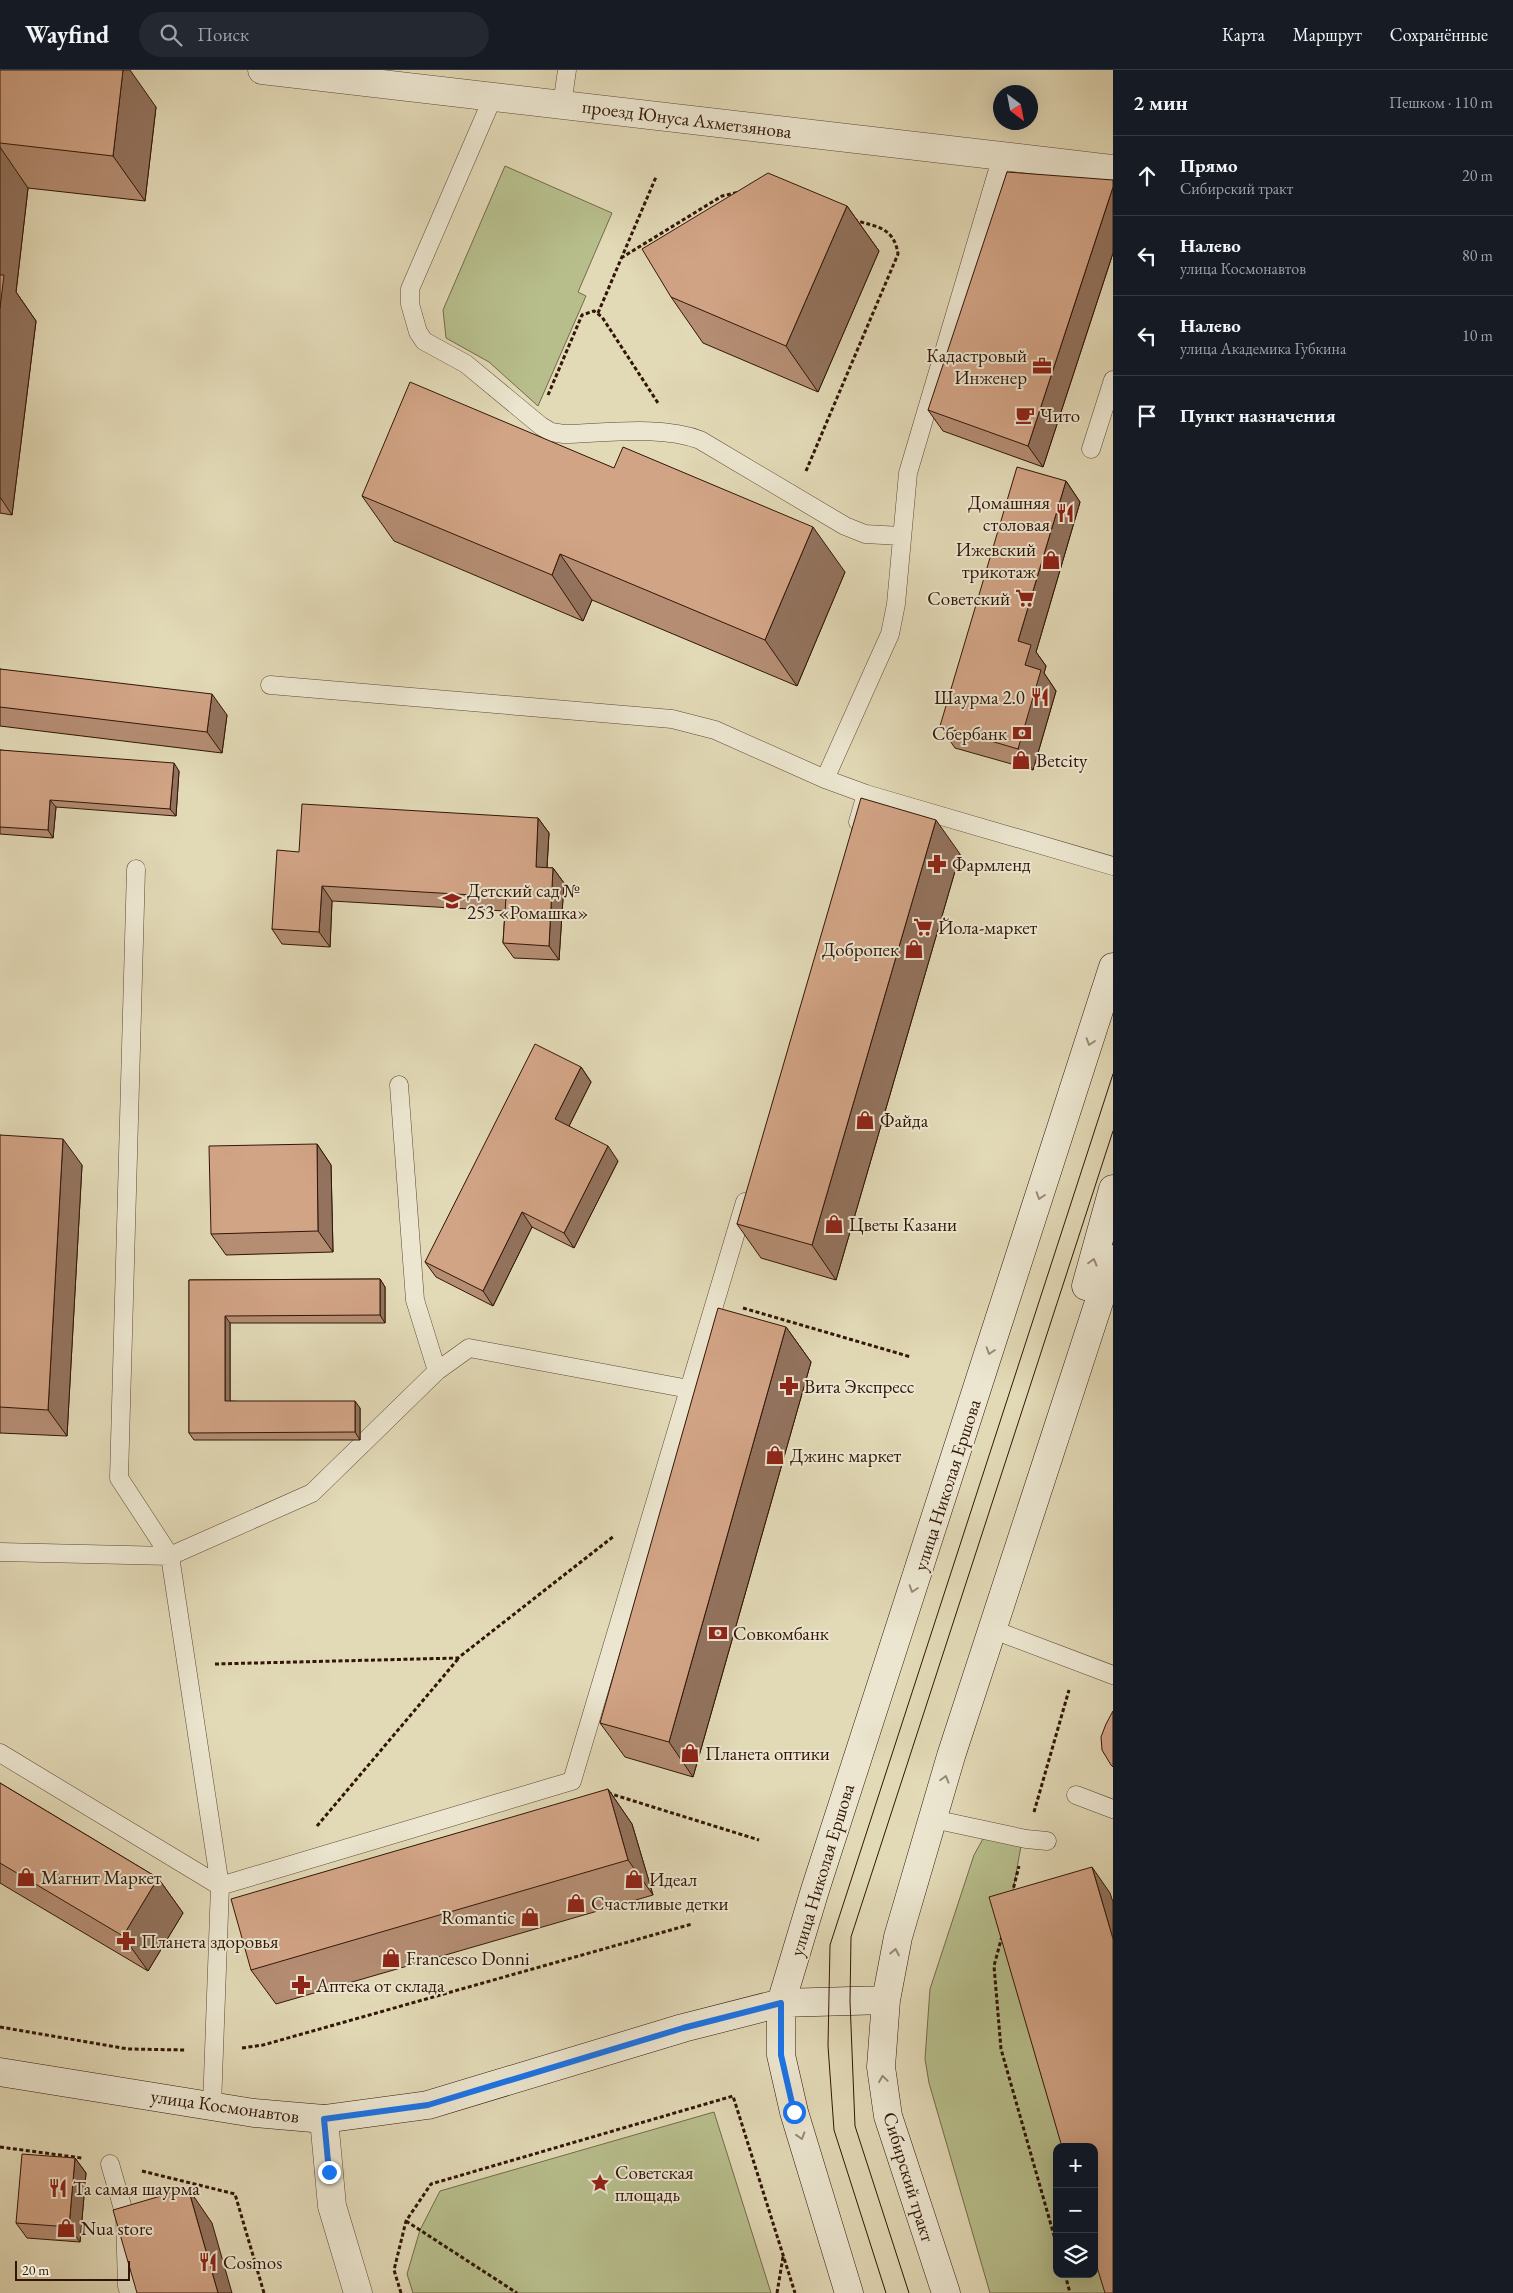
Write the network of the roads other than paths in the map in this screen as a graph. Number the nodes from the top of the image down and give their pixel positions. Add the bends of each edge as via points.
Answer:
1 (262, 70) edge
2 (566, 70) edge
3 (493, 97) junction
4 (562, 105) junction
5 (1002, 156) junction
6 (1113, 169) edge
7 (1113, 380) edge
8 (1091, 449) dead end
9 (901, 536) junction
10 (270, 685) dead end
11 (825, 779) junction
12 (866, 794) junction
13 (852, 842) edge
14 (1113, 866) edge
15 (136, 869) dead end
16 (1112, 973) edge
17 (399, 1085) dead end
18 (750, 1186) edge
19 (1113, 1189) edge
20 (1113, 1259) edge
21 (437, 1371) junction
22 (689, 1389) junction
23 (0, 1552) edge
24 (170, 1556) junction
25 (991, 1629) junction
26 (1113, 1675) edge
27 (0, 1753) edge
28 (1076, 1795) dead end
29 (1113, 1809) edge
30 (933, 1819) junction
31 (1047, 1842) dead end
32 (220, 1886) junction
33 (886, 2000) junction
34 (781, 2003) junction
35 (0, 2072) edge
36 (212, 2106) junction
37 (324, 2119) junction
38 (110, 2164) road end
39 (129, 2293) edge
40 (358, 2293) edge
41 (850, 2293) edge
42 (946, 2293) edge

1 - 3 main road, проезд Юнуса Ахметзянова
2 - 4 lane
3 - 4 main road, проезд Юнуса Ахметзянова
3 - 9 lane via 411,283 409,299 418,332 424,341 466,364 536,422 557,434 678,433 700,440 845,526 858,532
4 - 5 main road, проезд Юнуса Ахметзянова
5 - 6 main road, проезд Юнуса Ахметзянова
5 - 9 lane via 908,473
7 - 8 lane
9 - 11 lane via 896,604 890,634
10 - 11 lane via 672,719 715,730
11 - 12 lane
12 - 13 lane
12 - 14 lane
15 - 24 lane via 119,1478
16 -> 34 main road, улица Николая Ершова
17 - 21 lane via 415,1300
18 - 22 lane
25 -> 19 main road
20 - 25 main road
21 - 22 lane via 469,1348
21 - 24 lane via 312,1493
22 - 32 lane via 572,1781
23 - 24 lane
24 - 32 lane
25 - 26 lane
30 -> 25 main road
27 - 32 lane
28 - 29 lane
30 - 31 lane
33 -> 30 main road via 898,1938
32 - 36 lane
33 - 34 main road, улица Космонавтов
42 -> 33 main road, Сибирский тракт via 888,2116 882,2067
34 - 37 main road, улица Космонавтов via 683,2028 428,2105
34 -> 41 main road via 781,2055 794,2112
35 - 36 main road, улица Космонавтов
36 - 37 main road, улица Космонавтов via 254,2114
37 - 40 main road via 332,2206
38 - 39 lane via 126,2216

